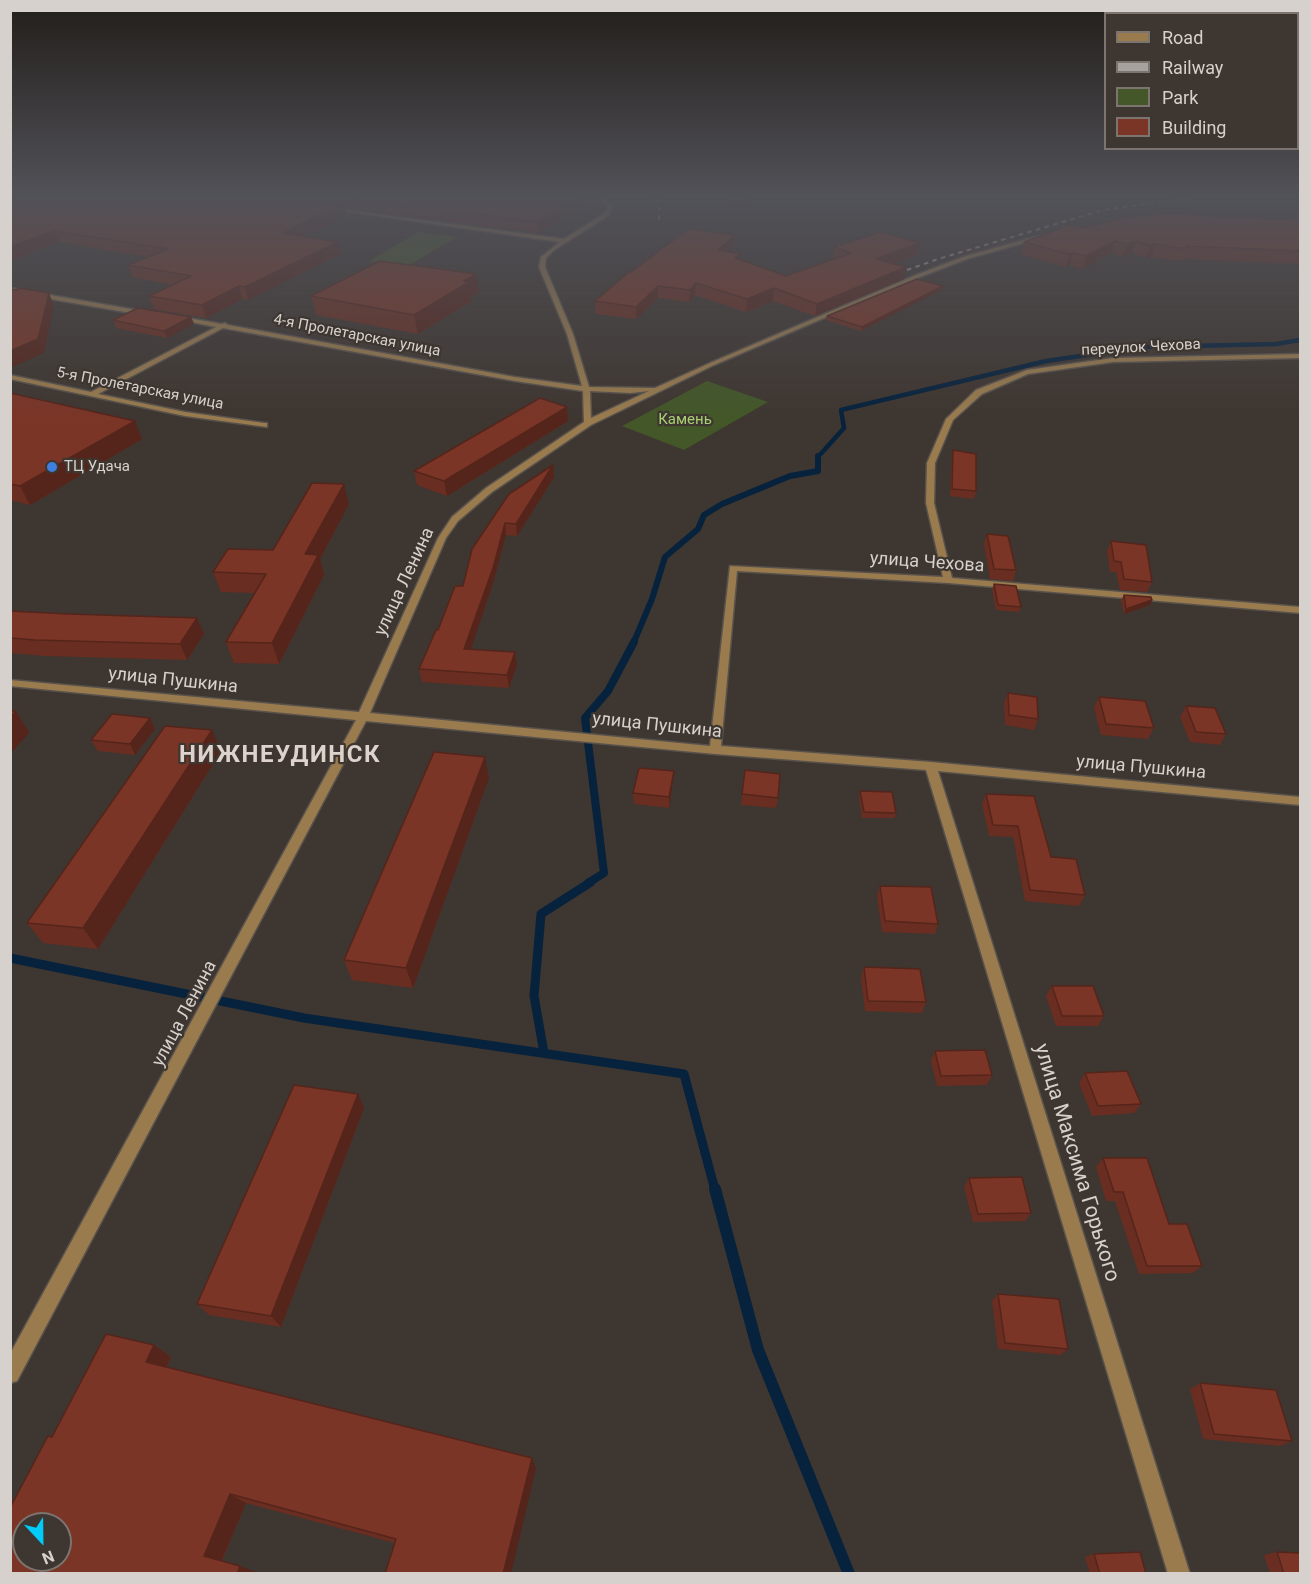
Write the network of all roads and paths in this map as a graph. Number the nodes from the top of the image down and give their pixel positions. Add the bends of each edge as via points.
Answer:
1 (544, 272) edge
2 (932, 272) edge
3 (10, 290) edge
4 (157, 315) edge
5 (168, 317) edge
6 (225, 326) junction
7 (1300, 356) edge
8 (10, 377) edge
9 (663, 387) junction
10 (586, 389) junction
11 (92, 394) junction
12 (588, 423) junction
13 (264, 425) dead end
14 (948, 580) junction
15 (1300, 610) edge
16 (10, 682) edge
17 (362, 718) junction
18 (715, 750) junction
19 (930, 766) junction
20 (1300, 801) edge
21 (10, 1374) edge
22 (1179, 1574) edge

1 - 10 street via 570,334
2 - 9 street, улица Ленина
3 - 4 street
5 - 6 street, 4-я Пролетарская улица
6 - 10 street, 4-я Пролетарская улица
6 - 11 street
7 - 14 street, переулок Чехова via 1113,360 1027,372 979,392 950,419 931,463 930,503
8 - 11 street, 5-я Пролетарская улица
9 - 10 street, 4-я Пролетарская улица via 631,391
9 - 12 street, улица Ленина
10 - 12 street
11 - 13 street, 5-я Пролетарская улица via 185,414
12 - 17 street, улица Ленина via 489,490 455,519 441,538
14 - 15 street, улица Чехова
14 - 18 street, улица Чехова via 733,568
16 - 17 street, улица Пушкина
17 - 18 street, улица Пушкина
17 - 21 street, улица Ленина
18 - 19 street, улица Пушкина
19 - 20 street, улица Пушкина
19 - 22 street, улица Максима Горького

